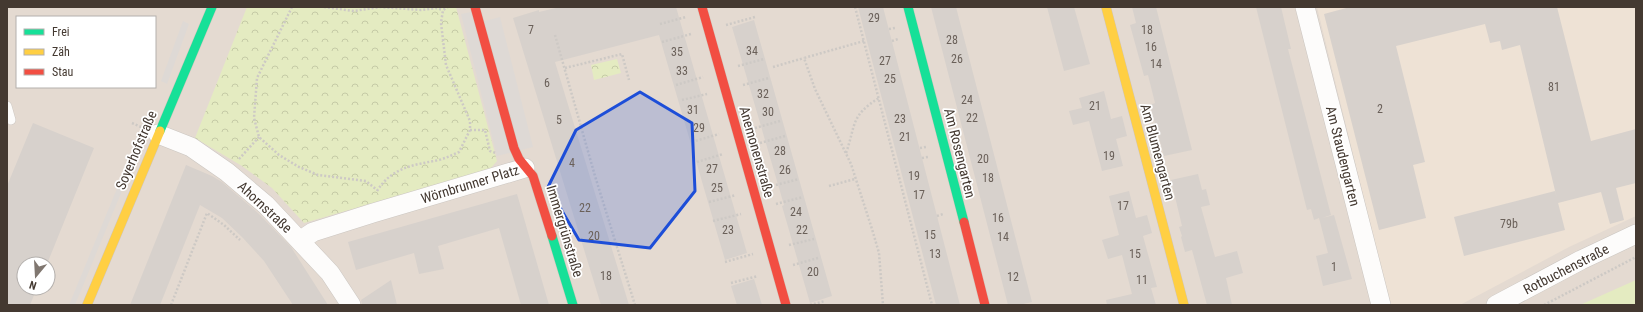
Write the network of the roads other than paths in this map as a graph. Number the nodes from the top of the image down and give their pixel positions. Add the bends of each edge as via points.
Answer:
1 (212, 7) edge
2 (475, 7) edge
3 (908, 7) edge
4 (1106, 7) edge
5 (1305, 7) edge
6 (703, 10) edge
7 (7, 106) edge
8 (11, 120) dead end
9 (158, 134) junction
10 (525, 168) junction
11 (1636, 234) edge
12 (301, 240) junction
13 (87, 305) edge
14 (351, 305) edge
15 (573, 305) edge
16 (786, 305) edge
17 (985, 305) edge
18 (1184, 305) edge
19 (1381, 305) edge
20 (1496, 305) edge

1 - 9 street, Soyerhofstraße
2 - 10 street, Wörnbrunner Platz via 514,148
3 - 17 street, Am Rosengarten
4 - 18 street, Am Blumengarten
5 - 19 street, Am Staudengarten
6 - 16 street, Anemonenstraße
7 - 8 lane
9 - 12 street, Ahornstraße via 184,143 227,172 266,205
9 - 13 street, Soyerhofstraße
10 - 12 street, Wörnbrunner Platz via 313,232
10 - 15 street, Immergrünstraße via 533,176
11 - 20 street, Rotbuchenstraße
12 - 14 street, Ahornstraße via 330,273

